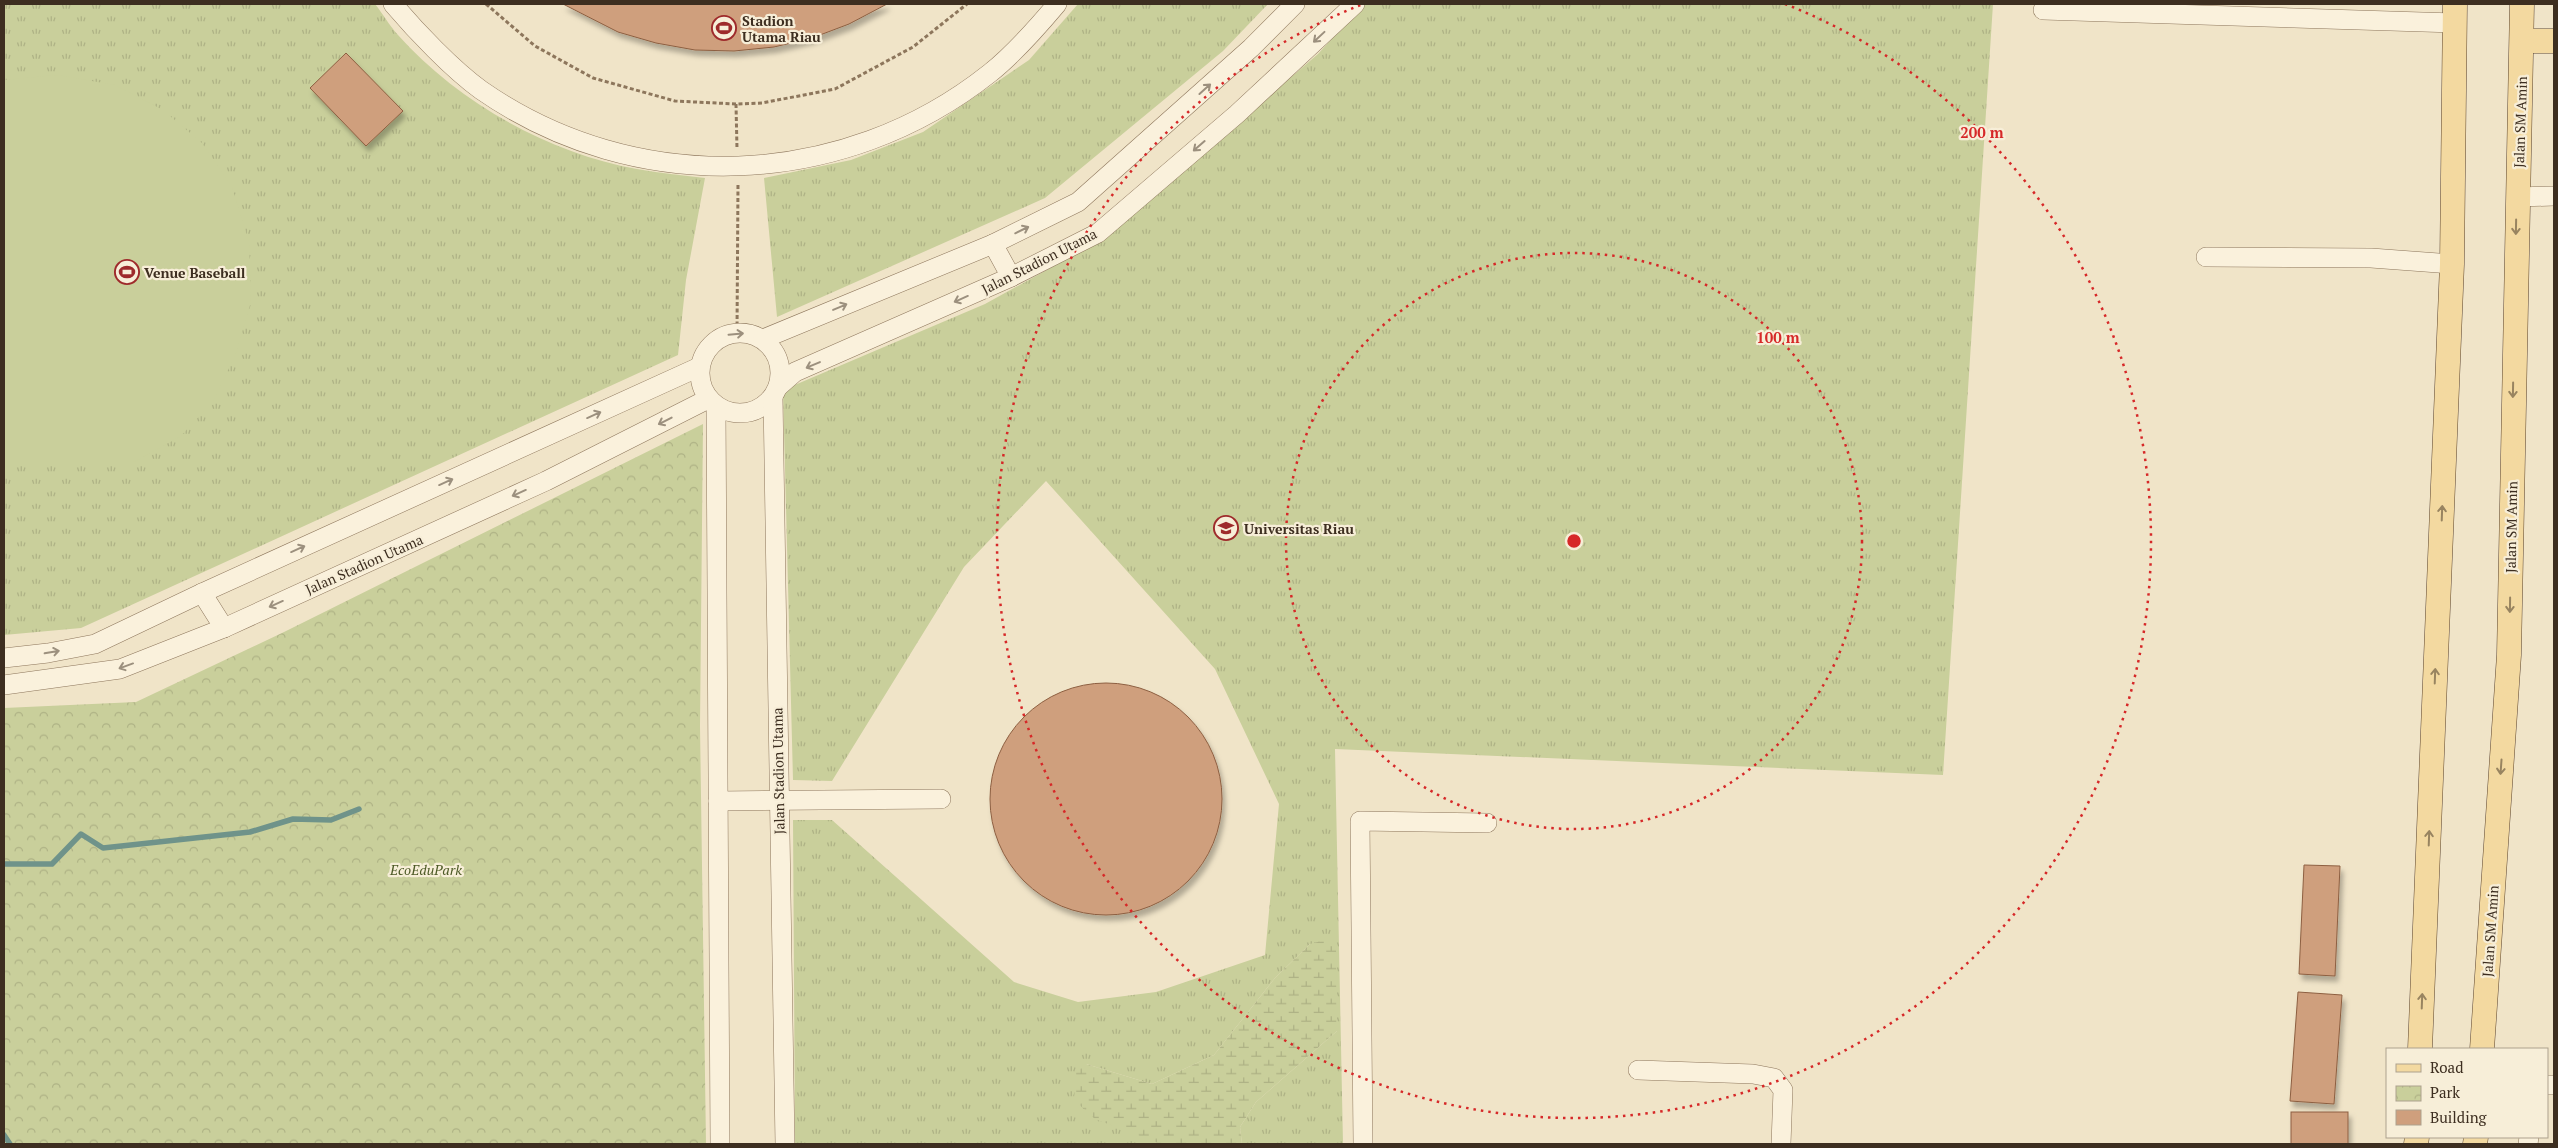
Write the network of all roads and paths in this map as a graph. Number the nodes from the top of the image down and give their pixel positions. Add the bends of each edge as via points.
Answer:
1 (393, 4) edge
2 (486, 4) edge
3 (967, 4) edge
4 (1057, 4) edge
5 (1295, 4) edge
6 (1355, 4) edge
7 (2522, 4) edge
8 (2043, 10) dead end
9 (2455, 14) edge
10 (2522, 41) junction
11 (2554, 41) edge
12 (736, 104) junction
13 (737, 140) dead end
14 (738, 167) junction
15 (2554, 196) edge
16 (2517, 197) junction
17 (993, 244) junction
18 (2206, 257) dead end
19 (2452, 264) junction
20 (1011, 277) junction
21 (737, 332) junction
22 (763, 339) junction
23 (700, 367) junction
24 (776, 391) junction
25 (712, 403) junction
26 (202, 592) junction
27 (224, 628) junction
28 (4, 658) edge
29 (4, 685) edge
30 (941, 800) dead end
31 (718, 801) junction
32 (779, 801) junction
33 (1487, 823) dead end
34 (2420, 1048) edge
35 (2482, 1048) edge
36 (1638, 1070) dead end
37 (720, 1144) edge
38 (785, 1144) edge
39 (1363, 1144) edge
40 (1781, 1144) edge

1 - 14 street via 414,29 480,89 526,118 576,140 629,156 683,165
2 - 12 path via 535,46 593,78 675,101
3 - 12 path via 913,48 835,89 762,103
4 - 14 street via 1031,36 991,73 946,104 898,130 846,150 802,160
17 -> 5 street via 1078,202 1251,48
6 -> 20 street, Jalan Stadion Utama via 1237,114 1098,233
7 - 10 main road, Jalan SM Amin
8 - 9 street
9 - 19 main road
10 - 11 main road
10 - 16 main road, Jalan SM Amin
12 - 13 path
14 - 21 path
15 - 16 street
16 -> 35 main road, Jalan SM Amin via 2509,655
17 - 20 street
22 -> 17 street
18 - 19 street via 2371,258
34 -> 19 main road
20 -> 24 street, Jalan Stadion Utama via 795,372
21 - 22 street
23 -> 21 street via 713,342
22 - 24 street via 779,360 781,373
23 - 25 street via 700,379
26 -> 23 street
24 - 25 street via 763,406 750,412 737,413
24 - 32 street, Jalan Stadion Utama
25 -> 27 street, Jalan Stadion Utama
25 - 31 street
26 - 27 street
28 -> 26 street via 95,644
27 -> 29 street, Jalan Stadion Utama via 120,669
30 - 32 street
31 - 32 street
31 - 37 street
32 - 38 street, Jalan Stadion Utama
33 - 39 street via 1360,821
36 - 40 street via 1753,1074 1774,1078 1784,1090

